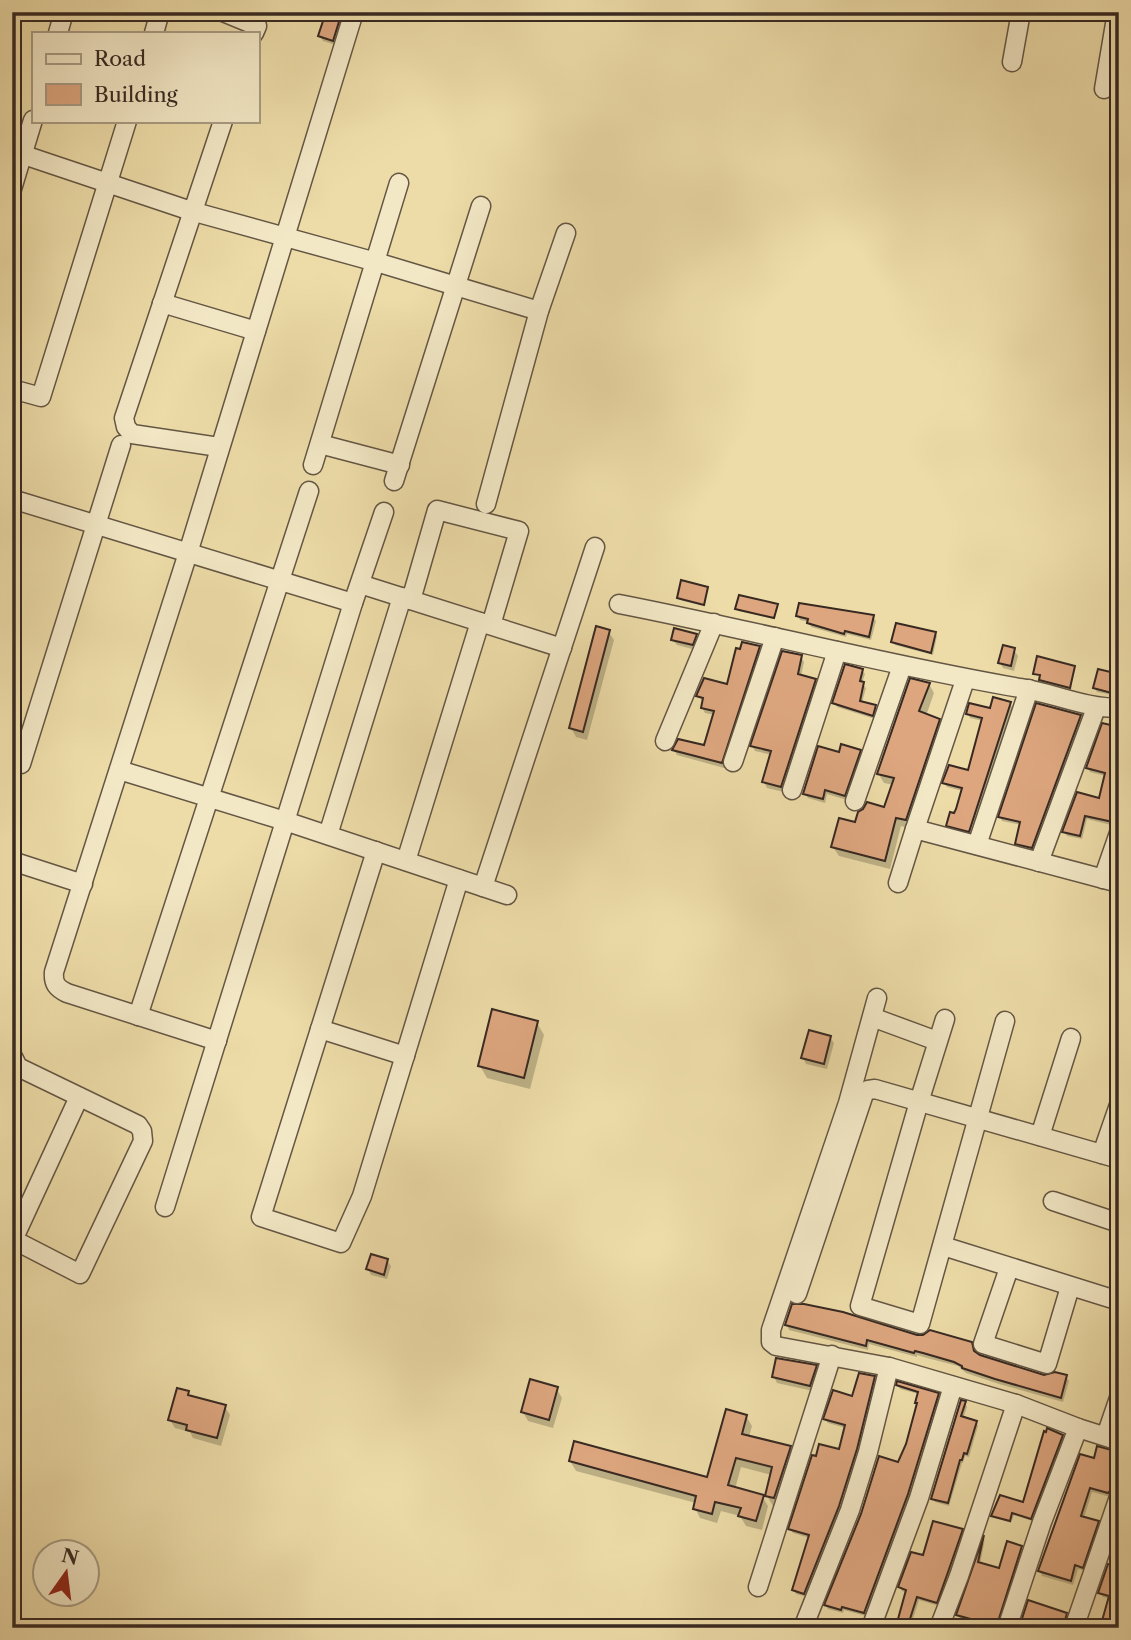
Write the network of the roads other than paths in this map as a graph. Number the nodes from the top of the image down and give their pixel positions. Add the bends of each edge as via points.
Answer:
1 (64, 12) edge
2 (160, 12) edge
3 (223, 12) edge
4 (354, 12) edge
5 (1021, 12) edge
6 (1117, 12) edge
7 (58, 32) edge
8 (154, 32) edge
9 (254, 32) edge
10 (1012, 62) dead end
11 (1104, 89) dead end
12 (32, 122) edge
13 (127, 122) edge
14 (223, 122) edge
15 (18, 153) edge
16 (107, 183) junction
17 (400, 183) dead end
18 (12, 189) edge
19 (481, 206) dead end
20 (191, 211) junction
21 (566, 233) dead end
22 (285, 237) junction
23 (376, 262) junction
24 (457, 286) junction
25 (162, 303) junction
26 (540, 311) junction
27 (256, 331) junction
28 (12, 388) edge
29 (320, 444) junction
30 (121, 445) dead end
31 (219, 447) junction
32 (313, 465) dead end
33 (309, 491) dead end
34 (12, 499) edge
35 (486, 504) dead end
36 (384, 512) dead end
37 (96, 524) junction
38 (595, 547) dead end
39 (188, 552) junction
40 (279, 580) junction
41 (360, 584) junction
42 (406, 598) junction
43 (353, 603) junction
44 (619, 604) dead end
45 (485, 623) junction
46 (714, 623) junction
47 (775, 637) junction
48 (562, 648) junction
49 (837, 651) junction
50 (902, 666) junction
51 (965, 680) junction
52 (1029, 689) junction
53 (1096, 708) junction
54 (1119, 708) edge
55 (665, 741) dead end
56 (733, 762) dead end
57 (21, 764) dead end
58 (119, 770) junction
59 (792, 790) dead end
60 (210, 797) junction
61 (855, 800) dead end
62 (285, 821) junction
63 (915, 829) junction
64 (1119, 833) edge
65 (328, 835) junction
66 (977, 845) junction
67 (376, 851) junction
68 (12, 861) edge
69 (406, 861) junction
70 (1039, 862) junction
71 (459, 878) junction
72 (1111, 881) edge
73 (898, 883) dead end
74 (83, 884) junction
75 (483, 887) junction
76 (507, 895) dead end
77 (877, 998) dead end
78 (138, 1016) junction
79 (945, 1019) dead end
80 (880, 1020) dead end
81 (1005, 1021) dead end
82 (320, 1029) junction
83 (1071, 1038) dead end
84 (217, 1041) junction
85 (937, 1041) junction
86 (12, 1055) edge
87 (405, 1056) junction
88 (79, 1097) junction
89 (919, 1102) junction
90 (1119, 1105) edge
91 (978, 1117) junction
92 (1040, 1136) junction
93 (1110, 1157) edge
94 (1052, 1201) dead end
95 (165, 1207) dead end
96 (1119, 1223) edge
97 (13, 1239) edge
98 (943, 1246) junction
99 (1009, 1268) junction
100 (1070, 1287) junction
101 (797, 1294) dead end
102 (1119, 1301) edge
103 (832, 1355) junction
104 (889, 1367) junction
105 (953, 1385) junction
106 (1119, 1398) edge
107 (1016, 1404) junction
108 (1078, 1428) junction
109 (1113, 1439) edge
110 (1119, 1497) edge
111 (758, 1587) dead end
112 (803, 1628) edge
113 (871, 1628) edge
114 (939, 1628) edge
115 (1007, 1628) edge
116 (1074, 1628) edge

1 - 7 street
2 - 8 street
3 - 9 street via 257,26
4 - 22 street
5 - 10 street
6 - 11 street
12 - 15 street
13 - 16 street
14 - 20 street
15 - 16 street
15 - 18 street
16 - 20 street
16 - 28 street via 41,397
17 - 23 street
19 - 24 street
20 - 22 street
20 - 25 street
21 - 26 street
22 - 23 street
22 - 27 street
23 - 24 street
23 - 29 street
24 - 26 street
24 - 29 street via 397,473
25 - 27 street
25 - 31 street via 124,418 125,427 132,433
26 - 35 street
27 - 31 street
29 - 32 street
30 - 37 street
31 - 39 street
33 - 40 street
34 - 37 street
36 - 41 street
37 - 39 street
37 - 57 street
38 - 48 street
39 - 40 street
39 - 58 street
40 - 43 street
40 - 60 street
41 - 42 street
41 - 43 street
42 - 45 street
42 - 45 street via 437,510 519,531
42 - 65 street
43 - 62 street
44 - 46 street
45 - 48 street
45 - 69 street
46 - 47 street
46 - 55 street
47 - 49 street
47 - 56 street
48 - 75 street
49 - 50 street
49 - 59 street
50 - 51 street
50 - 61 street
51 - 52 street
51 - 63 street
52 - 53 street
52 - 66 street
53 - 54 street
53 - 70 street
58 - 60 street
58 - 74 street
60 - 62 street
60 - 78 street
62 - 65 street
62 - 84 street
63 - 66 street
63 - 73 street
64 - 72 street
65 - 67 street
66 - 70 street
67 - 69 street
67 - 82 street
68 - 74 street
69 - 71 street
70 - 72 street
71 - 75 street
71 - 87 street
74 - 78 street via 54,981 67,993
75 - 76 street
77 - 103 street via 848,1103 769,1336 776,1346
78 - 84 street
79 - 85 street
80 - 85 street
81 - 91 street
82 - 87 street
82 - 87 street via 261,1217 341,1243 362,1196
83 - 92 street
84 - 95 street
85 - 89 street
86 - 88 street via 18,1067
88 - 97 street
88 - 97 street via 138,1125 142,1141 80,1274
89 - 91 street
89 - 98 street via 860,1306 920,1325
89 - 101 street via 875,1089 864,1094
90 - 93 street
91 - 92 street
91 - 98 street
92 - 93 street
94 - 96 street
98 - 99 street
99 - 100 street
99 - 100 street via 984,1344 1047,1364
100 - 102 street
103 - 104 street
103 - 111 street
104 - 105 street
104 - 112 street via 850,1510
105 - 107 street
105 - 113 street via 919,1497
106 - 109 street
107 - 108 street
107 - 114 street
108 - 109 street
108 - 115 street
110 - 116 street

